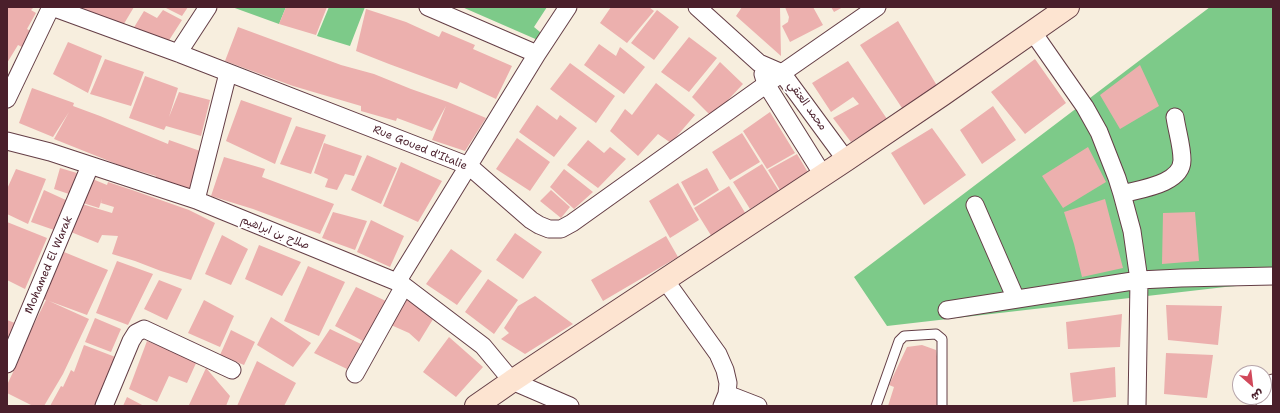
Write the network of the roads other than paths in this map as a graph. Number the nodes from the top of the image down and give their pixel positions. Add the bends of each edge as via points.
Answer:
1 (52, 7) edge
2 (208, 7) edge
3 (428, 7) edge
4 (568, 7) edge
5 (696, 7) edge
6 (877, 7) edge
7 (1068, 7) edge
8 (1032, 31) junction
9 (178, 53) junction
10 (538, 54) junction
11 (759, 63) junction
12 (228, 73) junction
13 (782, 73) junction
14 (766, 84) junction
15 (7, 99) edge
16 (1175, 117) dead end
17 (7, 141) edge
18 (846, 160) junction
19 (90, 166) junction
20 (468, 166) junction
21 (823, 175) junction
22 (1122, 194) junction
23 (196, 200) junction
24 (975, 205) dead end
25 (1273, 276) edge
26 (665, 280) junction
27 (1139, 280) junction
28 (401, 284) junction
29 (1016, 300) junction
30 (947, 310) dead end
31 (7, 364) edge
32 (232, 370) dead end
33 (355, 374) dead end
34 (512, 381) junction
35 (1273, 383) edge
36 (724, 400) edge
37 (104, 406) edge
38 (476, 406) edge
39 (570, 406) edge
40 (758, 406) edge
41 (876, 406) edge
42 (942, 406) edge
43 (1137, 406) edge
44 (1265, 406) edge

1 - 9 street, Rue Goued d'Italie
1 - 15 street
2 - 9 street
3 - 10 street
4 - 10 street
5 - 11 street, محمد العتقي
6 - 13 street, Rue Goued d'Italie
7 - 8 street
8 - 18 street
8 - 22 street via 1085,107 1099,132
9 - 12 street, Rue Goued d'Italie
10 - 20 street
11 - 13 street, محمد العتقي
11 - 14 street, محمد العتقي
12 - 20 street, Rue Goued d'Italie
12 - 23 street
13 - 14 street, Rue Goued d'Italie
13 - 18 street, محمد العتقي
14 - 20 street, Rue Goued d'Italie via 572,223 560,228 549,229 531,220
14 - 21 street, محمد العتقي
16 - 22 street via 1181,168 1176,175 1165,181
17 - 19 street, صلاح بن ابراهيم
18 - 21 street
19 - 23 street, صلاح بن ابراهيم
19 - 31 street, Mohamed El Warak
20 - 28 street
21 - 26 street
22 - 27 street via 1132,230
23 - 28 street, صلاح بن ابراهيم
24 - 29 street
25 - 27 street
26 - 34 street
26 - 36 street via 718,354 728,383
27 - 29 street
27 - 43 street
28 - 33 street
28 - 34 street, صلاح بن ابراهيم via 483,346
29 - 30 street
32 - 37 street via 144,330 139,331 131,341
34 - 38 street
34 - 39 street
35 - 44 street
36 - 40 street
41 - 42 lane via 899,341 904,336 936,334 942,340

